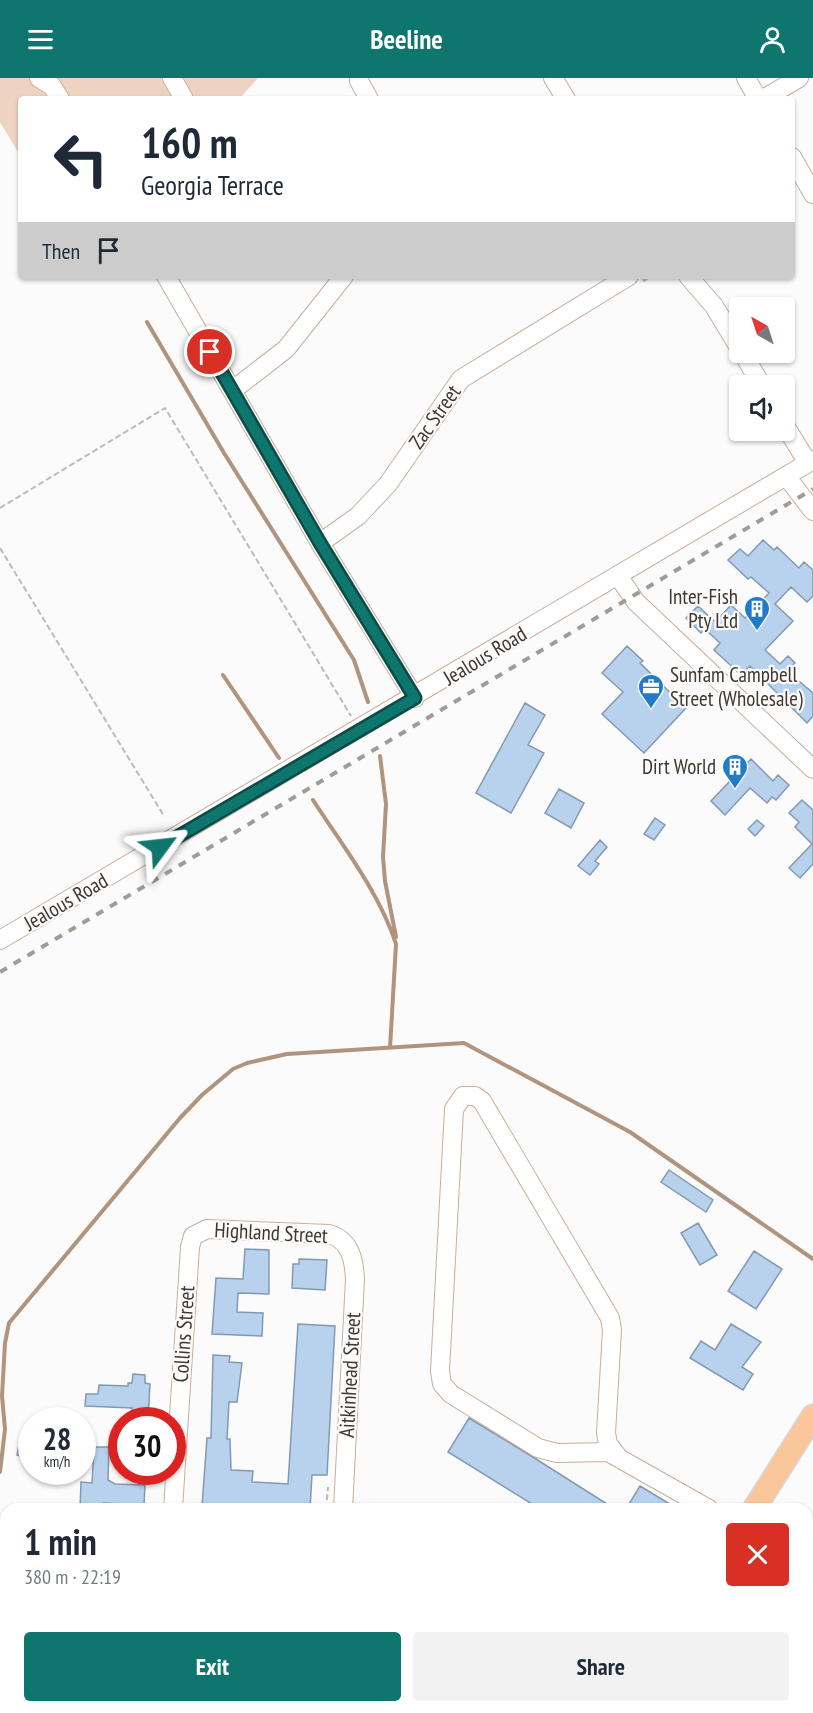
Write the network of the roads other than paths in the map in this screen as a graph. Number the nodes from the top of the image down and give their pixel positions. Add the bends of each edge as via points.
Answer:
1 (39, 78) edge
2 (172, 78) edge
3 (553, 78) edge
4 (746, 78) edge
5 (799, 78) edge
6 (359, 81) dead end
7 (58, 96) edge
8 (182, 96) edge
9 (367, 96) edge
10 (564, 96) edge
11 (756, 96) edge
12 (769, 96) edge
13 (795, 162) edge
14 (813, 194) edge
15 (168, 279) edge
16 (342, 279) edge
17 (624, 279) edge
18 (691, 279) edge
19 (729, 331) edge
20 (233, 390) junction
21 (795, 439) edge
22 (811, 462) edge
23 (786, 476) junction
24 (813, 511) edge
25 (320, 543) junction
26 (618, 576) junction
27 (415, 698) junction
28 (813, 769) edge
29 (0, 940) edge
30 (197, 1233) joint
31 (344, 1243) joint
32 (811, 1423) edge
33 (619, 1458) junction
34 (173, 1503) edge
35 (343, 1503) edge
36 (698, 1503) edge
37 (758, 1503) edge

1 - 7 street via 52,86
2 - 8 street
3 - 10 street
4 - 11 street
5 - 12 street
6 - 9 street
13 - 14 street
15 - 20 street
16 - 20 street via 276,360
17 - 25 street, Zac Street via 461,380 388,484 358,516
18 - 19 street
20 - 25 street
21 - 22 street
22 - 23 street, Jealous Road
23 - 24 street
23 - 26 street, Jealous Road
25 - 27 street
26 - 27 street, Jealous Road
26 - 28 street via 636,602
27 - 29 street, Jealous Road
30 - 31 street, Highland Street via 207,1229 329,1234
30 - 34 street, Collins Street via 190,1247
31 - 35 street, Aitkinhead Street via 352,1257 355,1279
32 - 37 main road
33 - 33 street via 607,1438 610,1318 482,1101 475,1096 463,1096 454,1109 442,1384 451,1394 538,1448 557,1453 608,1452
33 - 36 street

